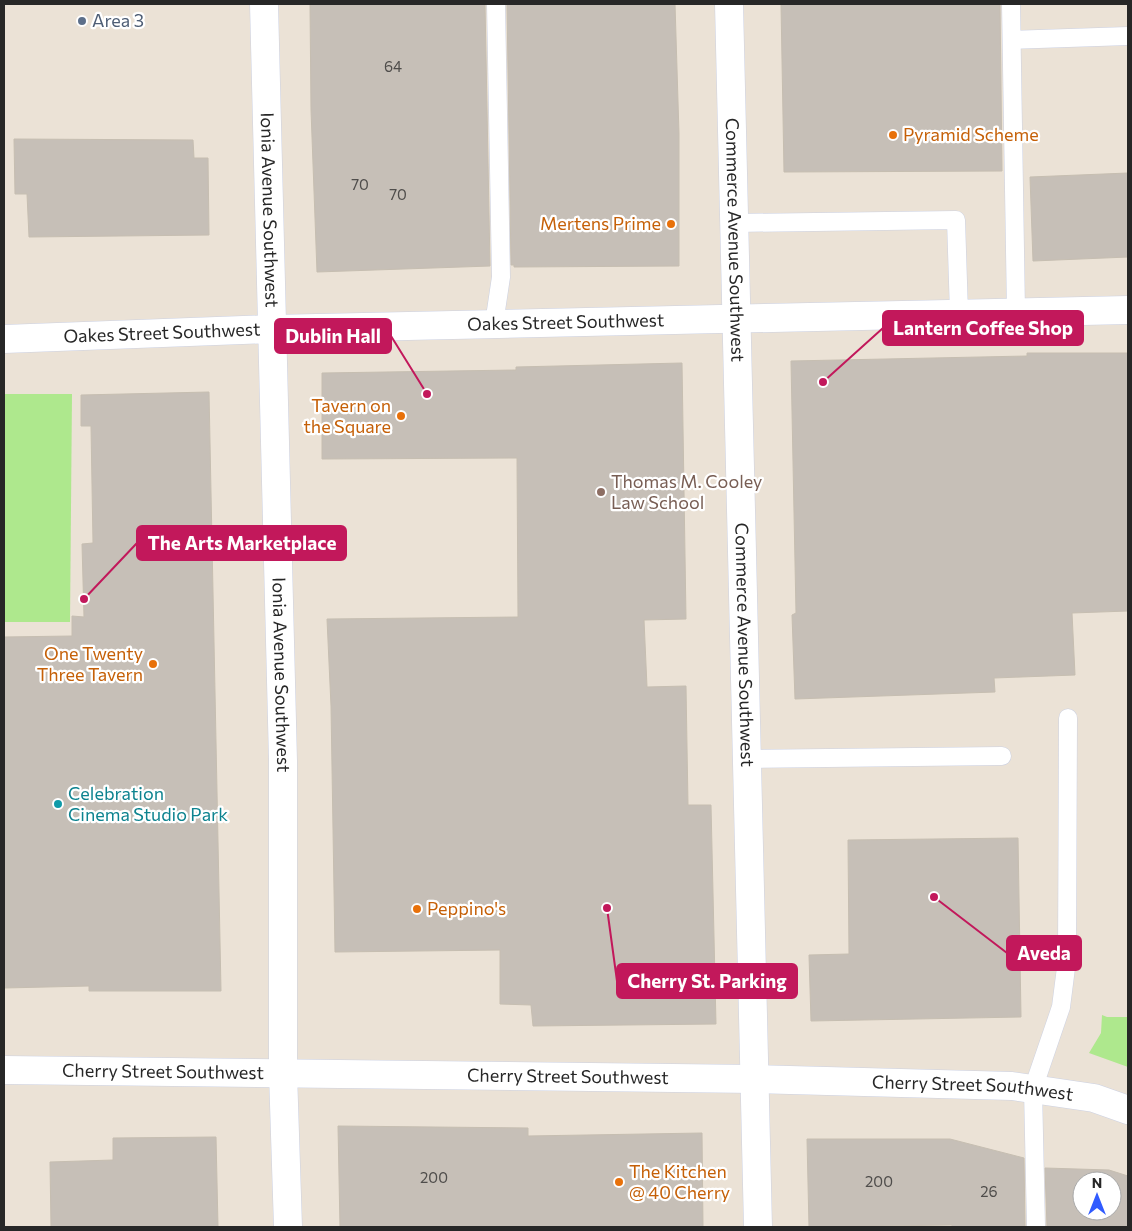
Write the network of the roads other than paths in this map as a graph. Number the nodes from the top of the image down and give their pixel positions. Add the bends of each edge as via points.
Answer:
1 (264, 4) edge
2 (496, 4) edge
3 (730, 4) edge
4 (1011, 4) edge
5 (1128, 36) edge
6 (1012, 40) junction
7 (735, 223) junction
8 (1128, 310) edge
9 (1016, 312) junction
10 (959, 313) junction
11 (737, 318) junction
12 (494, 324) junction
13 (272, 329) junction
14 (4, 339) edge
15 (1068, 718) dead end
16 (1002, 756) dead end
17 (747, 760) junction
18 (4, 1070) edge
19 (283, 1073) junction
20 (755, 1079) junction
21 (1034, 1089) junction
22 (1128, 1110) edge
23 (288, 1227) edge
24 (758, 1227) edge
25 (1036, 1227) edge

1 - 13 street, Ionia Avenue Southwest
2 - 12 lane via 502,277
3 - 7 street, Commerce Avenue Southwest
4 - 6 lane
5 - 6 lane
6 - 9 lane
7 - 10 lane via 956,220
7 - 11 street, Commerce Avenue Southwest
8 - 9 street, Oakes Street Southwest
9 - 10 street, Oakes Street Southwest
10 - 11 street, Oakes Street Southwest
11 - 12 street, Oakes Street Southwest
11 - 17 street, Commerce Avenue Southwest
12 - 13 street, Oakes Street Southwest
13 - 14 street, Oakes Street Southwest
13 - 19 street, Ionia Avenue Southwest via 282,752
15 - 21 lane via 1067,960 1061,1007
16 - 17 lane
17 - 20 street, Commerce Avenue Southwest
18 - 19 street, Cherry Street Southwest
19 - 20 street, Cherry Street Southwest
19 - 23 street, Ionia Avenue Southwest
20 - 21 street, Cherry Street Southwest
20 - 24 street, Commerce Avenue Southwest
21 - 22 street, Cherry Street Southwest via 1094,1098
21 - 25 lane

